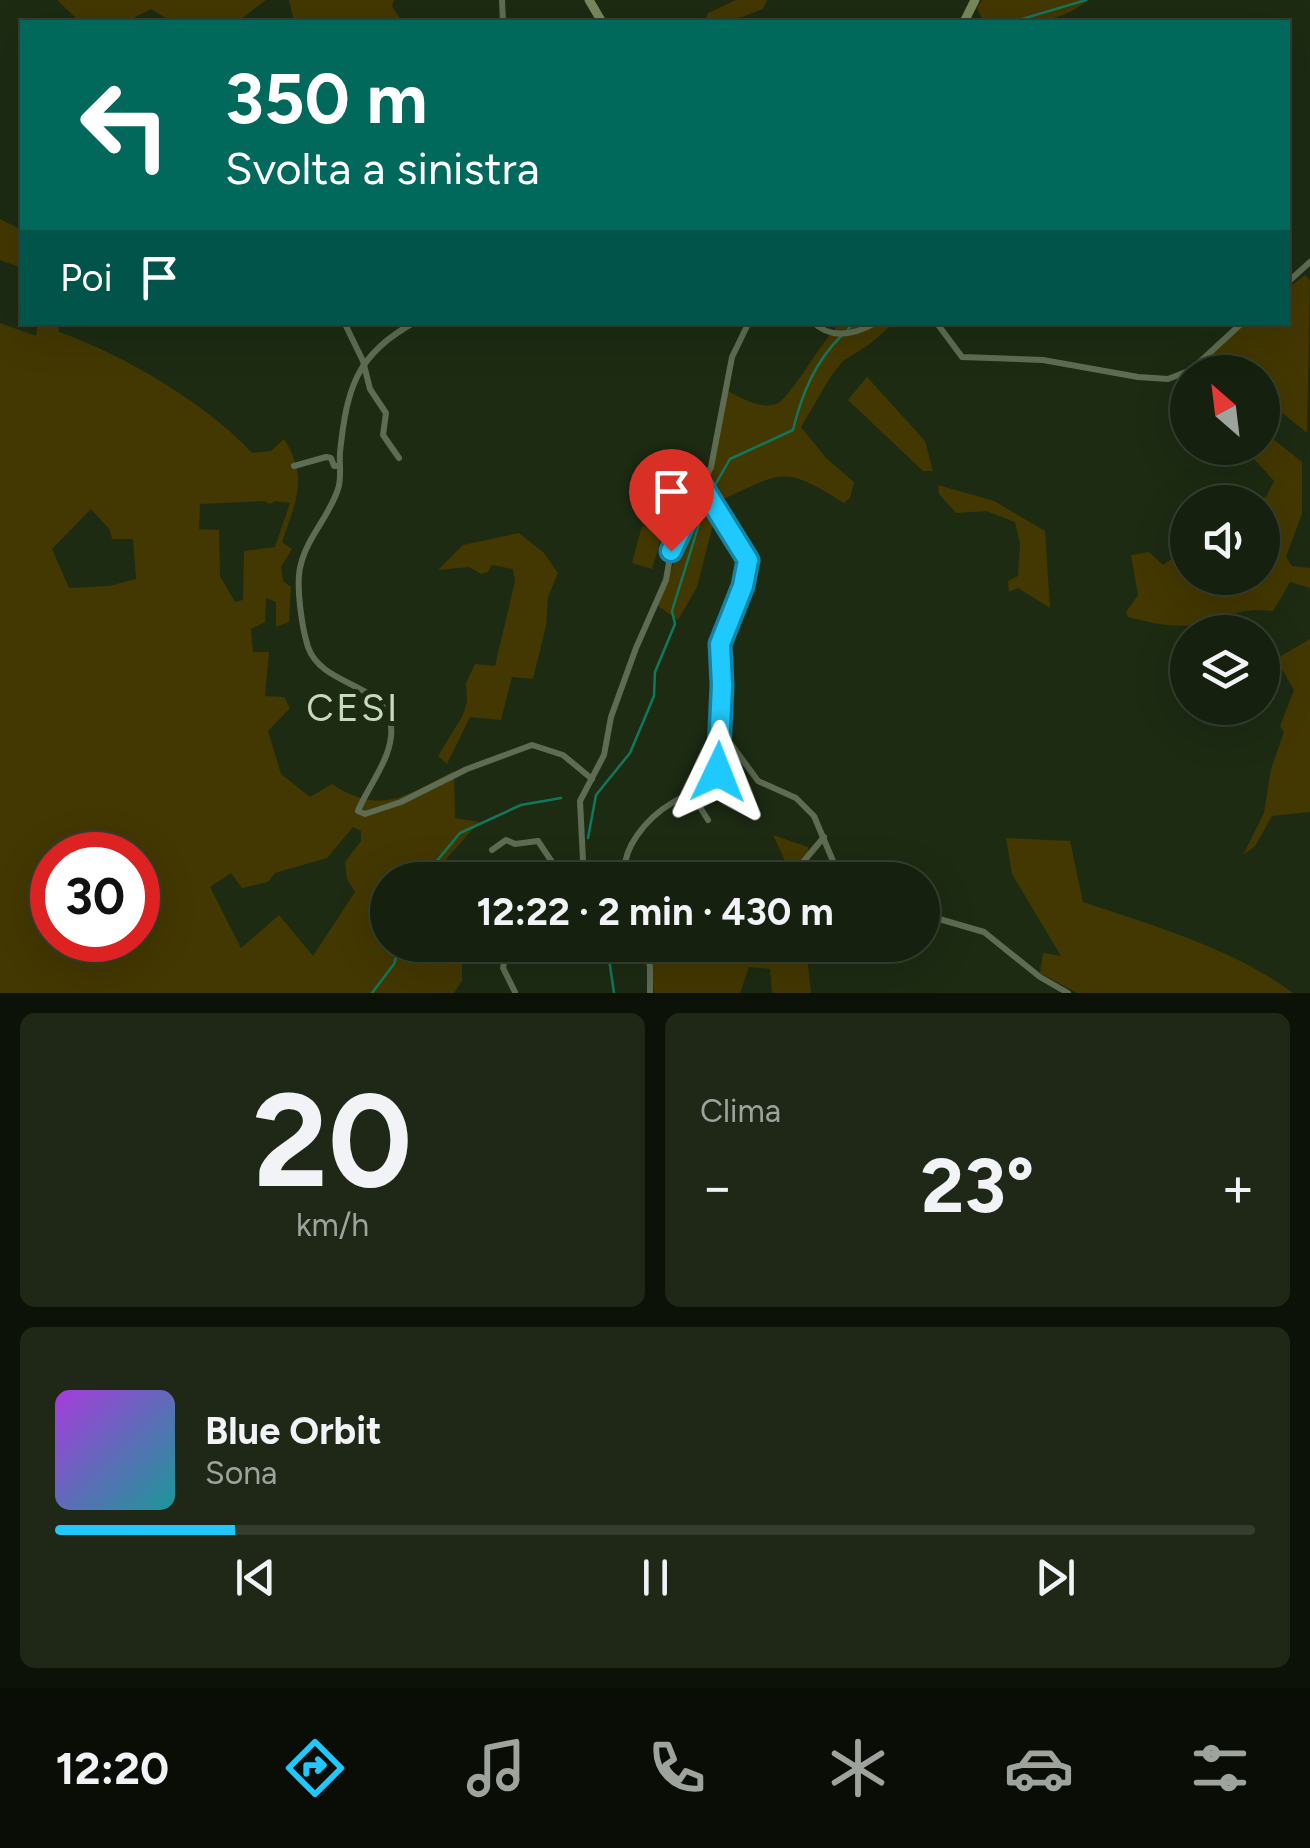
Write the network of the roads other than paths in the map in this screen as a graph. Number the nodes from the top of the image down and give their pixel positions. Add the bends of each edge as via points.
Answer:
1 (1310, 262) edge
2 (1290, 280) edge
3 (345, 325) edge
4 (412, 325) edge
5 (747, 325) edge
6 (816, 325) edge
7 (870, 325) edge
8 (938, 325) edge
9 (1240, 325) edge
10 (363, 362) junction
11 (399, 458) dead end
12 (294, 466) dead end
13 (339, 466) junction
14 (703, 487) junction
15 (720, 729) junction
16 (592, 779) junction
17 (697, 791) junction
18 (708, 820) dead end
19 (825, 836) junction
20 (492, 850) dead end
21 (552, 862) edge
22 (583, 862) edge
23 (625, 862) edge
24 (803, 862) edge
25 (834, 862) edge
26 (940, 919) edge
27 (504, 962) edge
28 (648, 962) edge
29 (514, 992) edge
30 (650, 993) edge
31 (1068, 993) edge

1 - 2 street
3 - 10 street
4 - 10 street
5 - 14 street via 732,357
6 - 7 street via 827,334 850,334
8 - 9 street via 962,357 1043,360 1168,378 1191,370
10 - 11 street via 386,413 382,435
10 - 13 street via 345,404
12 - 13 street via 326,458
13 - 16 street via 339,488 300,565 301,611 319,666 381,702 390,723 378,777 358,812 400,802 532,746 563,756
14 - 15 street via 748,560 720,644
14 - 16 street via 671,551
15 - 17 street via 718,772
15 - 19 street via 758,781 805,805
16 - 22 street via 580,801
17 - 18 street
17 - 23 street via 666,806
19 - 24 street
19 - 25 street
20 - 21 street via 506,840 538,841
26 - 31 street via 984,932
27 - 29 street
28 - 30 street

